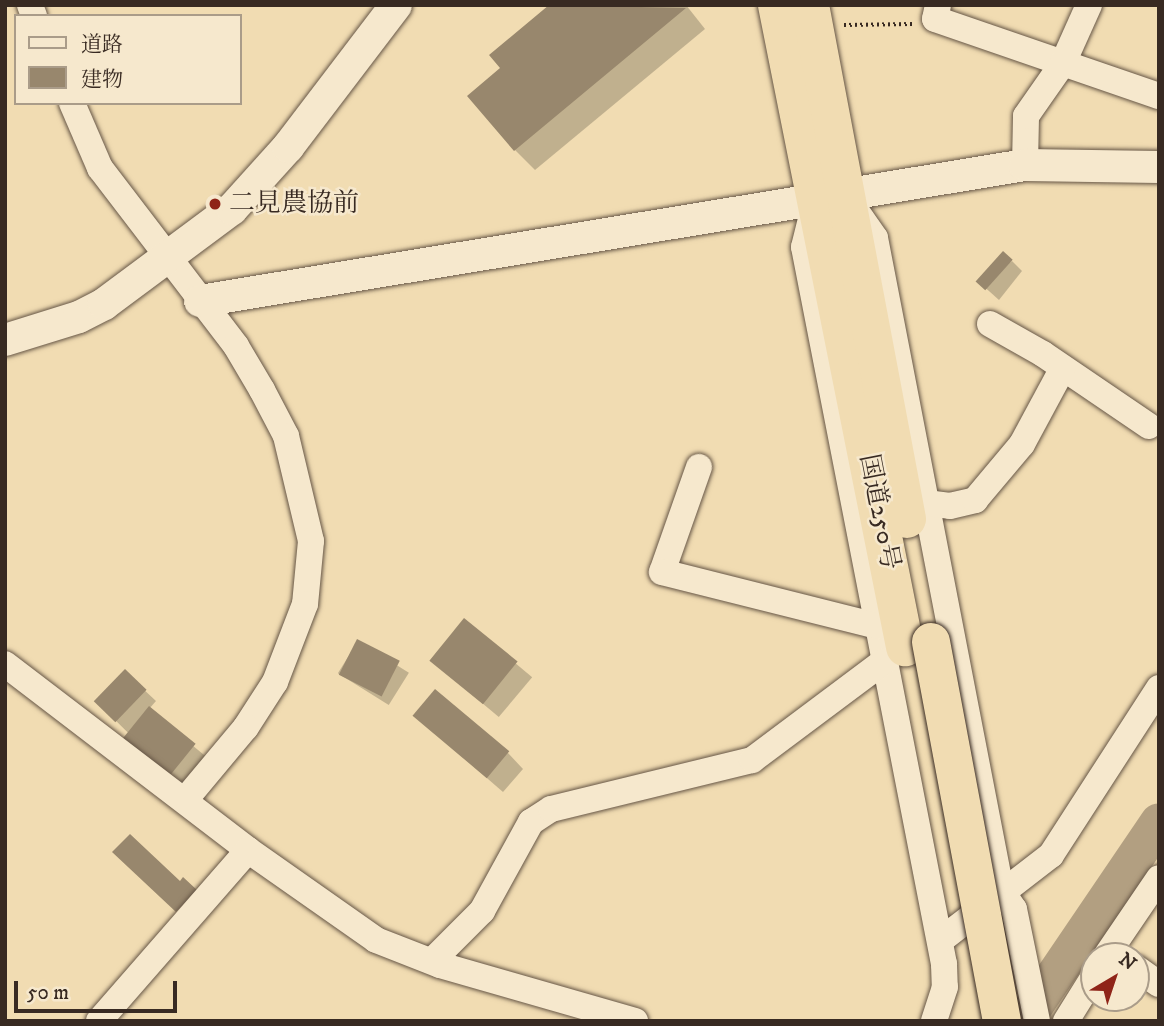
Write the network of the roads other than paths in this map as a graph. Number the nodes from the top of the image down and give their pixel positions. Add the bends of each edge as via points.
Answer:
1 (396, 5) edge
2 (777, 5) edge
3 (1089, 5) edge
4 (937, 12) edge
5 (812, 17) edge
6 (1063, 63) junction
7 (1159, 96) edge
8 (73, 105) edge
9 (1025, 165) junction
10 (1159, 167) edge
11 (831, 197) junction
12 (167, 259) junction
13 (200, 301) junction
14 (990, 324) dead end
15 (5, 340) edge
16 (1063, 368) junction
17 (1149, 426) dead end
18 (699, 467) dead end
19 (926, 503) junction
20 (899, 644) junction
21 (5, 664) edge
22 (1159, 688) edge
23 (185, 800) junction
24 (248, 850) junction
25 (1159, 878) edge
26 (1008, 900) junction
27 (940, 940) junction
28 (1116, 942) edge
29 (432, 961) junction
30 (1080, 998) edge
31 (99, 1021) edge
32 (635, 1021) edge
33 (934, 1021) edge
34 (975, 1021) edge
35 (1002, 1021) edge
36 (1037, 1021) edge
37 (1066, 1021) edge

1 - 12 street via 259,183
2 - 11 highway, 国道250号
3 - 6 street
4 - 6 street
5 - 11 highway, 国道250号
6 - 7 street
6 - 9 street via 1026,116
8 - 12 street via 100,167
9 - 10 street
9 - 11 street
11 - 13 street
11 - 19 street via 875,238
11 - 20 highway, 国道250号
12 - 13 street
12 - 15 street via 79,317
13 - 23 street via 236,346 286,436 311,541 304,604 275,682 246,727
14 - 16 street
16 - 17 street
16 - 19 street via 1022,444 975,500 950,506
18 - 20 street via 663,572
19 - 26 street
20 - 27 street
20 - 29 street via 752,760 551,810 531,822 482,911
20 - 34 highway, 国道250号
20 - 35 highway, 国道250号, bridge
21 - 23 street
22 - 26 street via 1051,855
23 - 24 street
24 - 29 street via 376,940
24 - 31 street
25 - 28 street
26 - 27 street
26 - 36 street
27 - 33 street via 945,987
29 - 32 street
30 - 37 street

